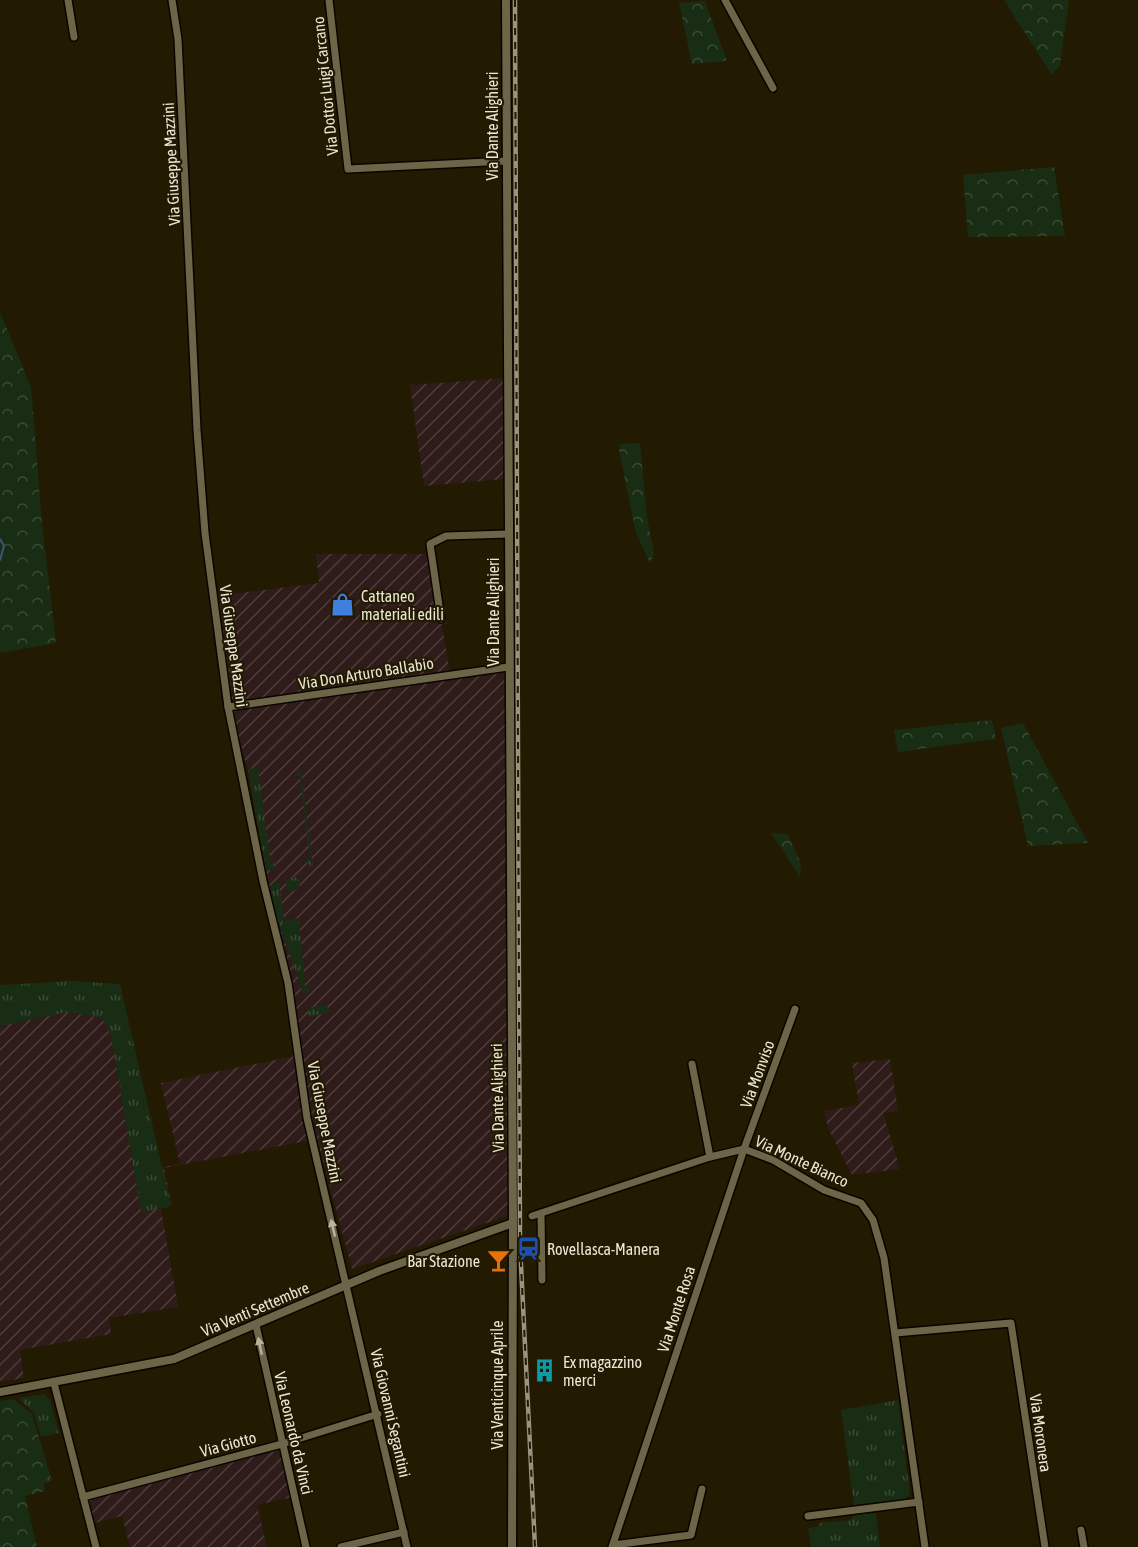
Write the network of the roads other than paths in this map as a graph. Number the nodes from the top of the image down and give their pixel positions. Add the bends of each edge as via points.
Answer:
1 (68, 0) edge
2 (172, 0) edge
3 (329, 0) edge
4 (506, 0) edge
5 (725, 0) edge
6 (74, 37) dead end
7 (773, 88) dead end
8 (507, 161) junction
9 (508, 534) junction
10 (441, 619) dead end
11 (508, 666) junction
12 (228, 707) junction
13 (795, 1009) dead end
14 (692, 1064) dead end
15 (744, 1149) junction
16 (710, 1157) junction
17 (541, 1214) junction
18 (532, 1216) dead end
19 (513, 1223) junction
20 (542, 1280) dead end
21 (347, 1285) junction
22 (256, 1325) junction
23 (895, 1333) junction
24 (54, 1383) junction
25 (0, 1392) edge
26 (378, 1414) junction
27 (282, 1444) junction
28 (702, 1489) dead end
29 (83, 1497) junction
30 (918, 1502) junction
31 (808, 1516) dead end
32 (1081, 1530) dead end
33 (404, 1532) junction
34 (612, 1546) edge
35 (96, 1547) edge
36 (306, 1547) edge
37 (341, 1547) edge
38 (407, 1547) edge
39 (512, 1547) edge
40 (925, 1547) edge
41 (1045, 1547) edge
42 (1084, 1547) edge

1 - 6 street
2 - 12 street, Via Giuseppe Mazzini via 178,39 205,533
3 - 8 street, Via Dottor Luigi Carcano via 348,169
4 - 8 street, Via Dante Alighieri
5 - 7 street
8 - 9 street, Via Dante Alighieri
9 - 10 street via 446,536 430,544
9 - 11 street, Via Dante Alighieri
11 - 12 street, Via Don Arturo Ballabio
11 - 19 street, Via Dante Alighieri
21 -> 12 street, Via Giuseppe Mazzini via 307,1118 288,983
13 - 15 street, Via Monviso
14 - 16 street
15 - 16 street, Via Monte Bianco
15 - 23 street, Via Monte Bianco via 867,1209 881,1244
15 - 34 street, Via Monte Rosa
16 - 17 street, Via Monte Bianco
17 - 18 street, Via Monte Bianco
17 - 20 street
19 - 21 street, Via Venti Settembre
19 - 39 street, Via Venticinque Aprile
21 - 22 street, Via Venti Settembre
21 - 26 street, Via Giovanni Segantini
22 - 24 street, Via Venti Settembre via 174,1359
27 -> 22 street, Via Leonardo da Vinci
23 - 30 street, Via Monte Bianco
23 - 41 street, Via Moronera via 1011,1323
24 - 25 street, Via Venti Settembre
24 - 29 street
26 - 27 street, Via Giotto
26 - 33 street, Via Giovanni Segantini
27 - 29 street, Via Giotto
27 - 36 street, Via Leonardo da Vinci
28 - 34 street via 691,1536
29 - 35 street
30 - 31 street
30 - 40 street, Via Monte Bianco
32 - 42 street
33 - 37 street
33 - 38 street, Via Giovanni Segantini

